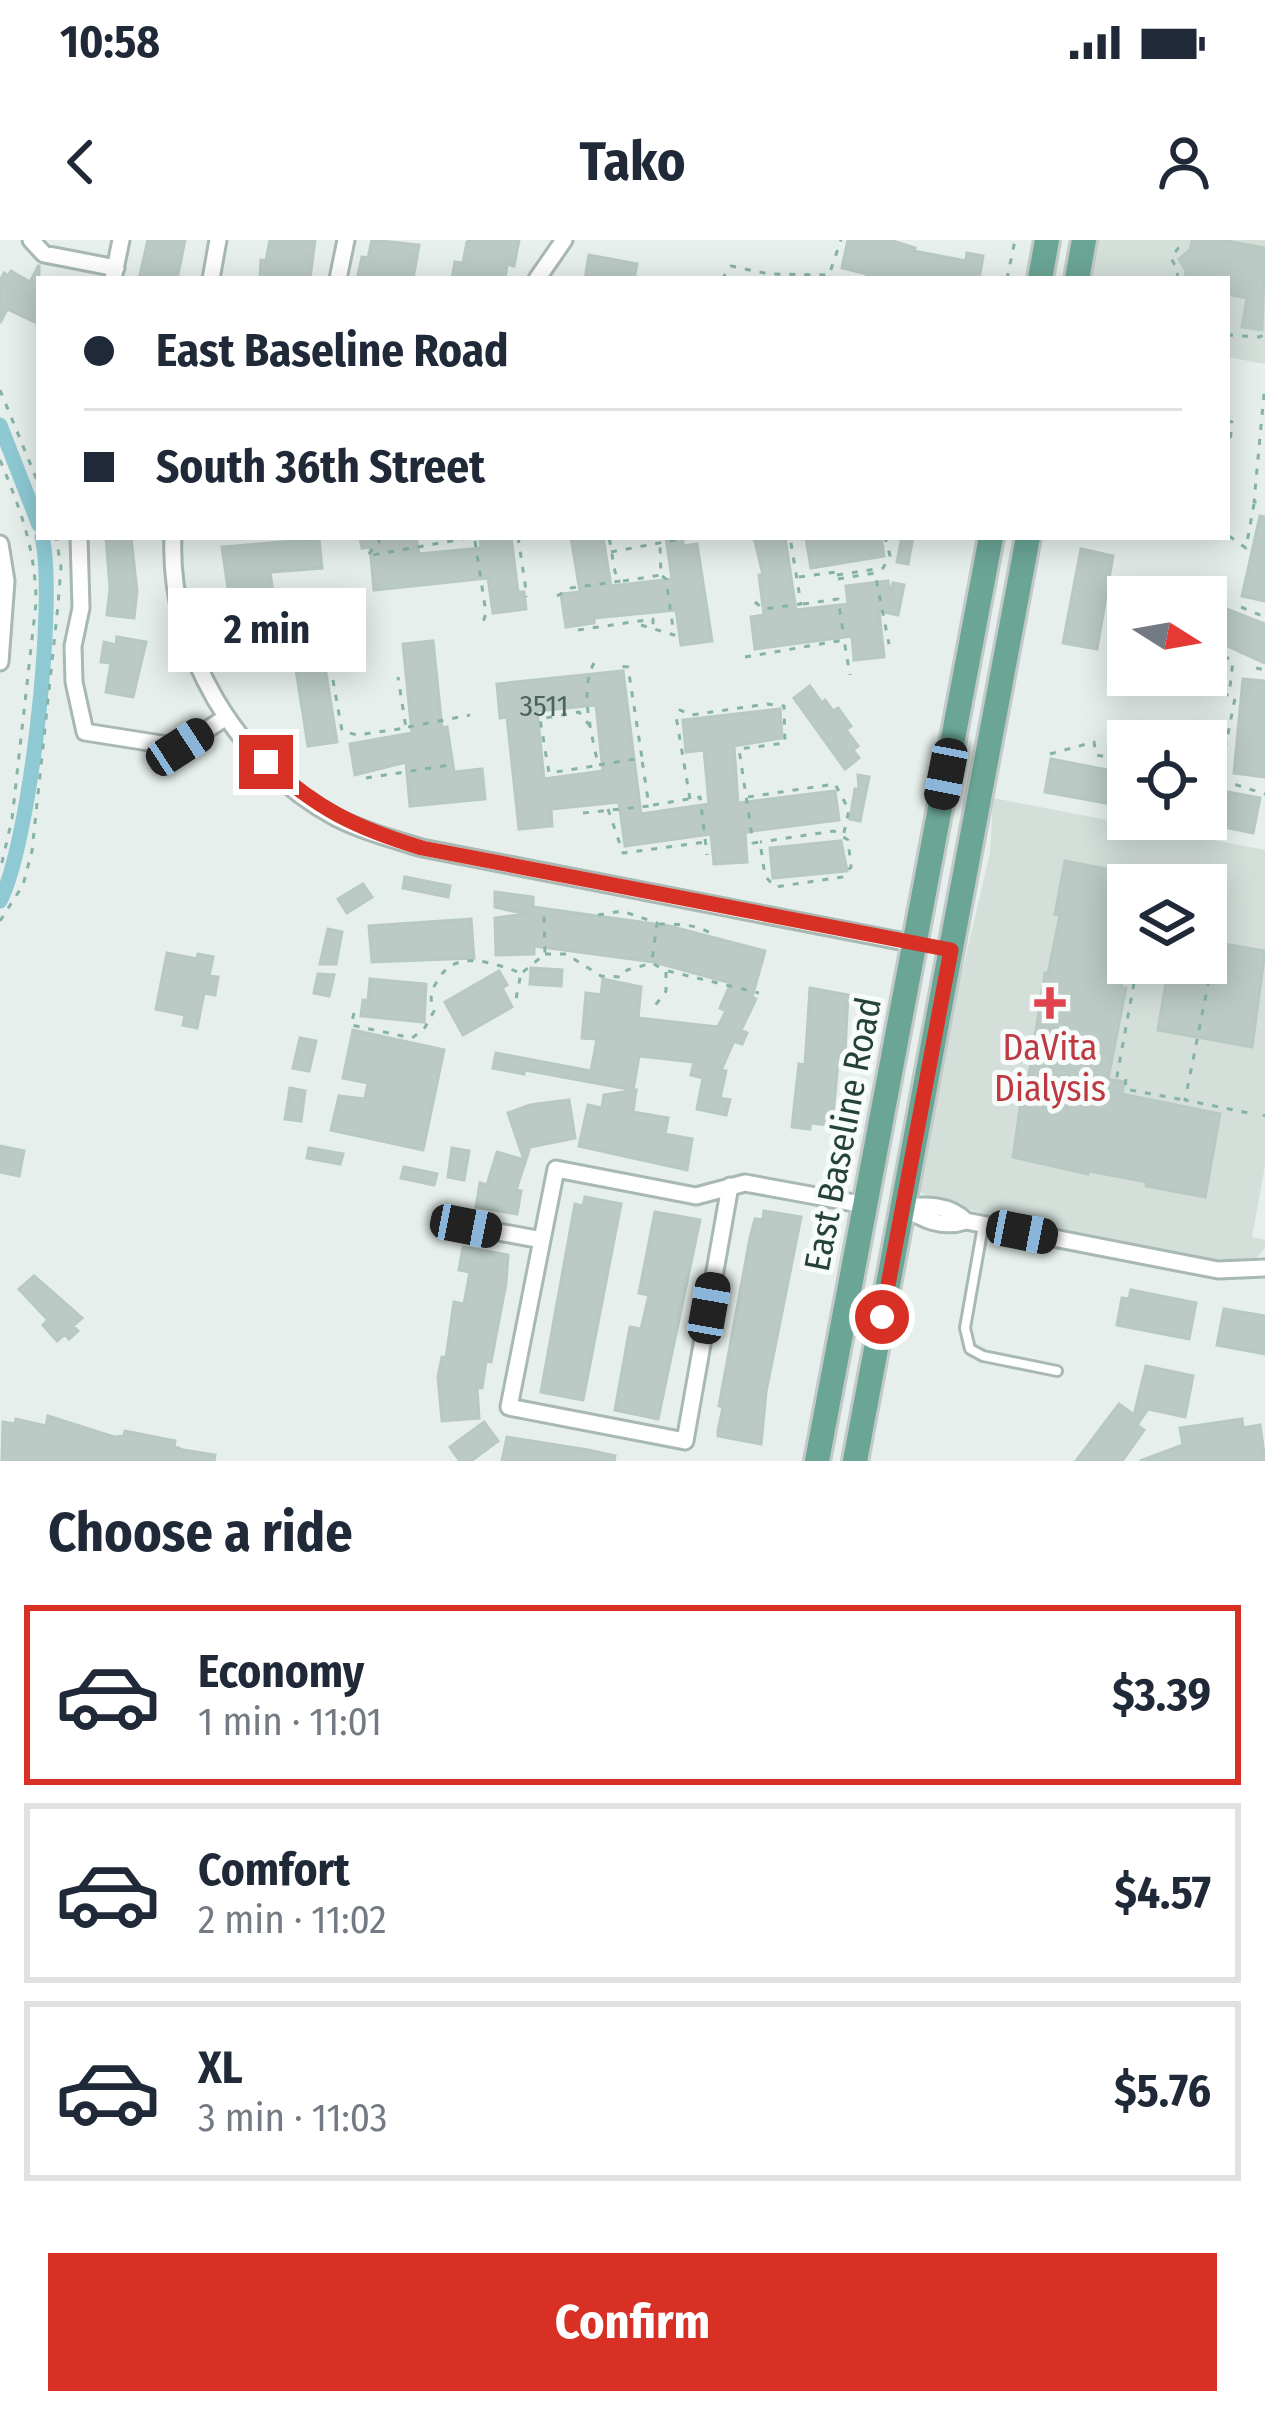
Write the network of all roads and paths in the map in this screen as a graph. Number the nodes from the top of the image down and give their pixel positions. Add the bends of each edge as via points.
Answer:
1 (31, 240) edge
2 (121, 240) edge
3 (218, 240) edge
4 (346, 240) edge
5 (564, 240) edge
6 (841, 240) edge
7 (1015, 240) edge
8 (1047, 240) edge
9 (1084, 240) edge
10 (1184, 240) edge
11 (114, 273) edge
12 (212, 276) edge
13 (339, 276) edge
14 (539, 276) edge
15 (724, 276) edge
16 (806, 276) edge
17 (826, 276) edge
18 (1008, 276) edge
19 (1041, 276) edge
20 (1078, 276) edge
21 (1177, 276) edge
22 (1265, 333) edge
23 (1230, 335) edge
24 (0, 390) edge
25 (1264, 394) edge
26 (1230, 422) edge
27 (1230, 443) dead end
28 (0, 460) edge
29 (36, 478) edge
30 (1254, 502) junction
31 (1265, 502) edge
32 (1230, 537) edge
33 (56, 540) edge
34 (79, 540) edge
35 (173, 540) edge
36 (379, 540) edge
37 (422, 540) edge
38 (465, 540) edge
39 (475, 540) edge
40 (518, 540) edge
41 (610, 540) edge
42 (678, 540) edge
43 (791, 540) edge
44 (886, 540) edge
45 (990, 540) edge
46 (1027, 540) edge
47 (0, 544) edge
48 (660, 544) junction
49 (423, 548) junction
50 (611, 552) junction
51 (661, 574) junction
52 (797, 577) junction
53 (837, 577) junction
54 (622, 581) junction
55 (557, 596) dead end
56 (527, 598) dead end
57 (838, 599) junction
58 (755, 602) dead end
59 (801, 604) junction
60 (1240, 607) dead end
61 (1265, 617) edge
62 (641, 625) dead end
63 (481, 629) dead end
64 (653, 629) junction
65 (578, 630) dead end
66 (844, 640) junction
67 (890, 644) dead end
68 (745, 657) dead end
69 (1227, 658) edge
70 (0, 662) edge
71 (595, 663) dead end
72 (616, 666) dead end
73 (1256, 668) dead end
74 (1265, 670) edge
75 (850, 675) dead end
76 (398, 677) dead end
77 (333, 680) dead end
78 (1228, 695) joint
79 (961, 698) junction
80 (996, 704) junction
81 (470, 715) dead end
82 (225, 718) junction
83 (406, 728) junction
84 (592, 728) junction
85 (1227, 739) edge
86 (1049, 754) dead end
87 (1107, 757) edge
88 (642, 758) junction
89 (450, 764) dead end
90 (598, 765) junction
91 (366, 778) dead end
92 (1227, 782) edge
93 (1265, 794) edge
94 (746, 797) junction
95 (690, 799) junction
96 (649, 806) junction
97 (608, 808) junction
98 (583, 813) dead end
99 (843, 837) junction
100 (705, 842) junction
101 (760, 842) junction
102 (707, 856) dead end
103 (0, 872) edge
104 (544, 915) dead end
105 (598, 915) dead end
106 (0, 921) edge
107 (657, 923) junction
108 (715, 937) dead end
109 (915, 944) junction
110 (951, 950) junction
111 (544, 954) junction
112 (652, 963) junction
113 (666, 971) junction
114 (521, 973) junction
115 (1134, 984) edge
116 (1208, 984) edge
117 (759, 993) dead end
118 (516, 998) dead end
119 (651, 1011) dead end
120 (354, 1013) dead end
121 (1185, 1100) junction
122 (1250, 1113) dead end
123 (730, 1186) junction
124 (866, 1205) junction
125 (903, 1207) junction
126 (984, 1225) junction
127 (466, 1226) dead end
128 (542, 1240) junction
129 (1265, 1268) edge
130 (1057, 1371) dead end
131 (818, 1461) edge
132 (855, 1461) edge

1 - 11 street via 44,254
2 - 11 street
3 - 12 street
4 - 13 street
5 - 14 street
6 - 17 path
7 - 18 path
8 - 19 main road
9 - 20 main road
10 - 21 path via 1171,258
15 - 16 path via 730,266
22 - 23 path
24 - 29 path
25 - 30 path
26 - 27 path
28 - 103 path via 27,527 36,603
30 - 31 path
30 - 32 path via 1246,548
33 - 106 path via 61,567 32,851 23,886
34 - 82 street via 74,682 85,732 180,747
35 - 82 street via 179,614
36 - 49 path via 367,556
37 - 49 path
38 - 49 path
39 - 63 path via 486,613
40 - 56 path
41 - 50 path
42 - 48 path
43 - 52 path
44 - 53 path via 884,568
45 - 79 main road, East Baseline Road
46 - 80 main road, East Baseline Road
47 - 70 street
48 - 50 path
48 - 51 path
50 - 54 path
51 - 54 path
51 - 64 path via 674,635
52 - 53 path
52 - 59 path
53 - 57 path
53 - 67 path via 875,573
54 - 55 path
57 - 59 path
57 - 66 path
58 - 59 path via 763,609
60 - 61 path
62 - 64 path
64 - 65 path via 653,619
66 - 68 path
66 - 75 path
69 - 78 path
71 - 84 path via 587,676
72 - 88 path via 628,667
73 - 74 path
76 - 83 path
77 - 83 path via 342,731
78 - 85 path via 1235,698
79 - 80 main road
79 - 109 main road, East Baseline Road
80 - 110 main road, East Baseline Road
81 - 83 path
82 - 109 street via 298,792 368,832
84 - 90 path
84 - 90 path via 579,712 540,718 550,773
86 - 87 path via 1094,742 1096,755
88 - 90 path
88 - 96 path
89 - 91 path
92 - 93 path
94 - 95 path via 739,749 785,743 784,706 680,710
94 - 99 path via 835,784 849,810
94 - 101 path via 753,843
95 - 96 path
95 - 100 path via 700,797
96 - 97 path
97 - 98 path
97 - 100 path via 622,854
99 - 101 path via 834,831
99 - 101 path via 851,867 842,877 775,887 765,876
100 - 102 path
104 - 111 path
105 - 107 path via 622,911
107 - 108 path
107 - 112 path
109 - 110 main road
109 - 124 main road, East Baseline Road
110 - 125 main road, East Baseline Road
111 - 112 path via 566,954 601,976 622,977
111 - 114 path
112 - 113 path
113 - 117 path
113 - 119 path via 666,991
114 - 118 path
114 - 120 path via 484,960 452,964 433,988 424,1029 412,1038 351,1025
115 - 121 path via 1117,1076 1126,1078 1125,1089
116 - 121 path
121 - 122 path
123 - 124 street
123 - 128 street via 696,1196 556,1169
123 - 128 street via 685,1442 508,1406
124 - 125 main road
124 - 131 main road, East Baseline Road
125 - 126 street via 956,1211
125 - 132 main road, East Baseline Road
126 - 129 street via 1218,1270
126 - 130 lane via 965,1328 970,1349
127 - 128 street

